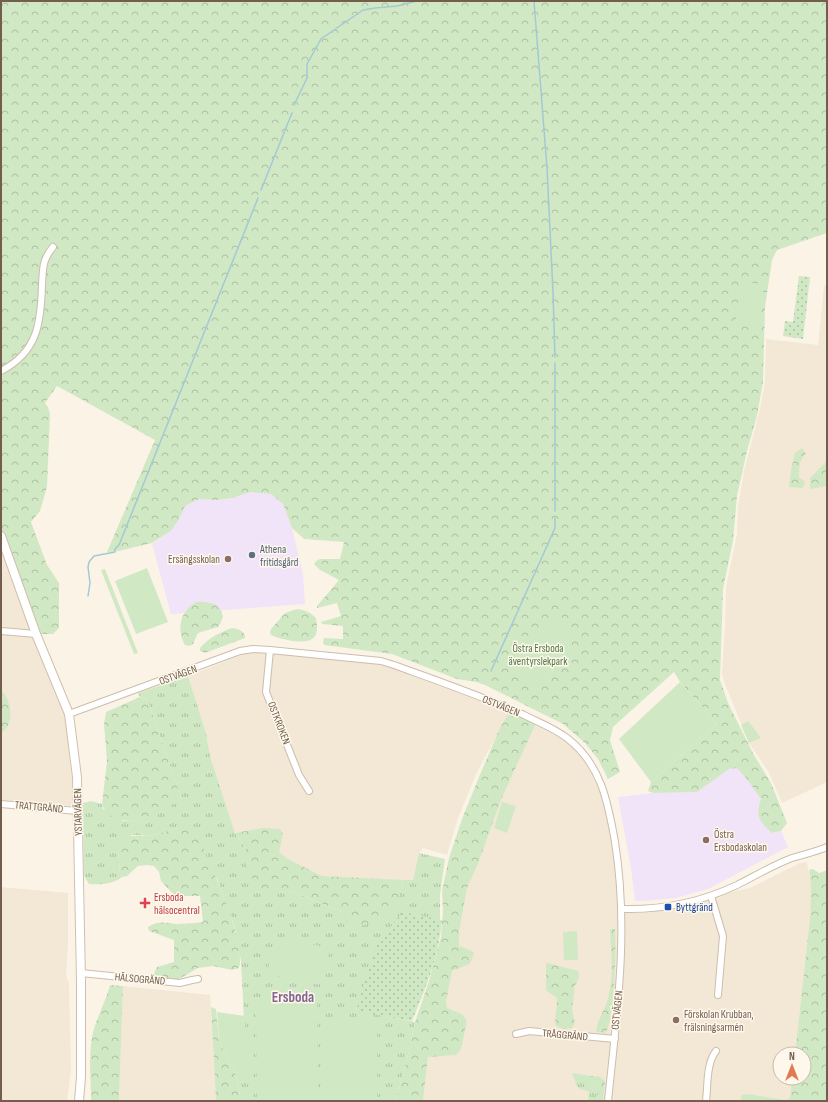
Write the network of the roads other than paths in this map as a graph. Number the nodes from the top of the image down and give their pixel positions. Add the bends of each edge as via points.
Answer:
1 (53, 248) dead end
2 (1, 371) edge
3 (1, 536) edge
4 (1, 631) edge
5 (36, 634) junction
6 (270, 650) junction
7 (69, 714) junction
8 (309, 791) dead end
9 (1, 804) edge
10 (77, 811) junction
11 (827, 847) edge
12 (711, 896) junction
13 (622, 909) junction
14 (81, 973) junction
15 (198, 980) dead end
16 (718, 995) dead end
17 (516, 1034) dead end
18 (614, 1039) junction
19 (716, 1051) dead end
20 (79, 1101) edge
21 (608, 1101) edge
22 (706, 1101) edge

1 - 2 street via 43,264 42,303 33,342 18,360
3 - 5 street, YSTARVÄGEN
4 - 5 street
5 - 7 street, YSTARVÄGEN
6 - 7 street, OSTVÄGEN via 240,651
6 - 8 street, OSTKROKEN via 266,692 299,775
6 - 13 street, OSTVÄGEN via 380,661 394,665 511,709 567,738 595,770 606,798 618,861
7 - 10 street, YSTARVÄGEN via 77,777
9 - 10 street, TRATTGRÄND
10 - 14 street, YSTARVÄGEN
11 - 12 street via 792,858
12 - 13 street via 668,907
12 - 16 street via 723,936
13 - 18 street, OSTVÄGEN via 621,970
14 - 15 street, HÄLSOGRÄND via 180,983
14 - 20 street, YSTARVÄGEN
17 - 18 street, TRÅGGRÄND via 529,1031
18 - 21 street, OSTVÄGEN
19 - 22 street via 710,1066

